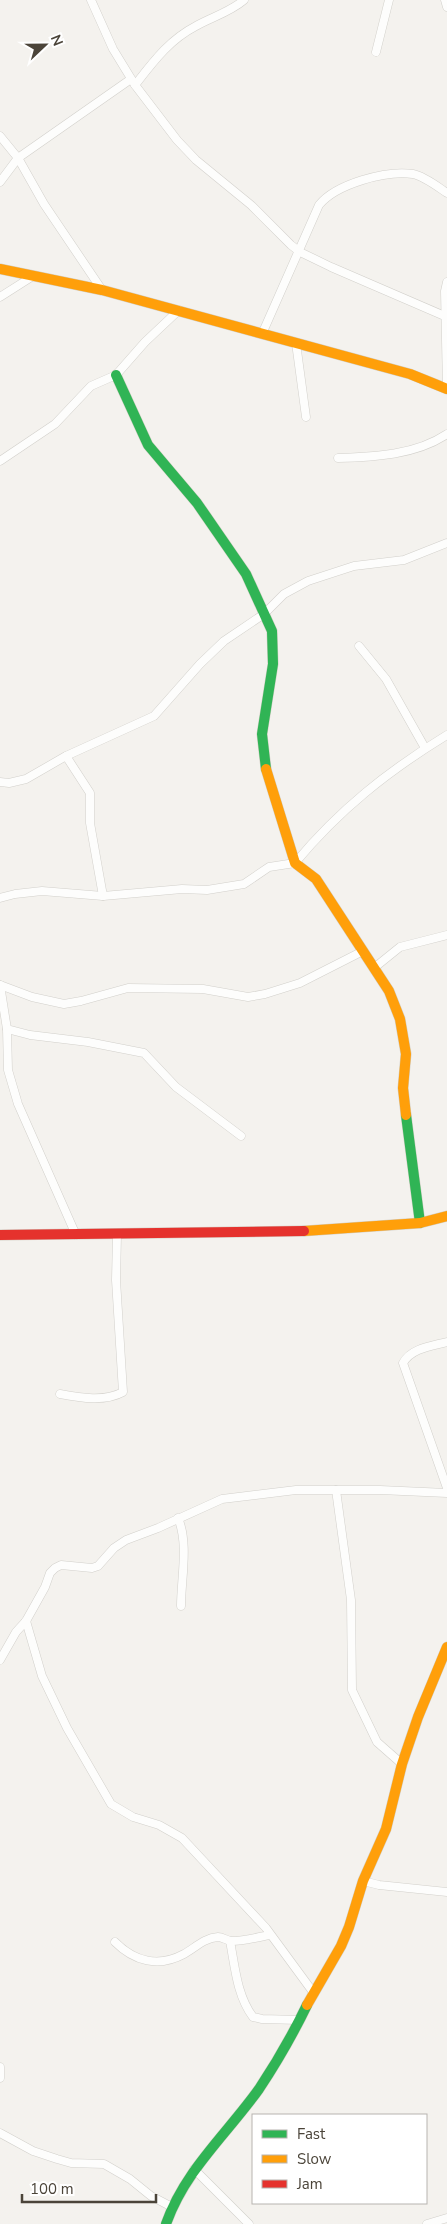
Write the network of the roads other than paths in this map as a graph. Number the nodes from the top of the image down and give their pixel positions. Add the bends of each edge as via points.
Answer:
1 (91, 0) edge
2 (244, 0) edge
3 (389, 0) edge
4 (445, 0) edge
5 (447, 7) edge
6 (376, 52) dead end
7 (133, 82) junction
8 (0, 136) edge
9 (18, 158) junction
10 (0, 182) edge
11 (447, 193) edge
12 (300, 252) junction
13 (0, 269) edge
14 (33, 276) junction
15 (447, 282) edge
16 (102, 290) junction
17 (0, 297) edge
18 (179, 310) junction
19 (446, 317) edge
20 (262, 334) junction
21 (296, 343) junction
22 (116, 375) junction
23 (447, 389) edge
24 (306, 417) dead end
25 (447, 434) edge
26 (338, 458) dead end
27 (0, 461) edge
28 (447, 544) edge
29 (264, 614) junction
30 (359, 646) dead end
31 (447, 735) edge
32 (425, 748) junction
33 (66, 756) junction
34 (0, 782) edge
35 (295, 863) junction
36 (103, 896) junction
37 (0, 898) edge
38 (447, 935) edge
39 (363, 951) junction
40 (374, 968) junction
41 (0, 985) edge
42 (7, 1029) junction
43 (241, 1136) dead end
44 (447, 1216) edge
45 (420, 1224) junction
46 (0, 1235) edge
47 (76, 1235) junction
48 (117, 1235) junction
49 (447, 1342) edge
50 (60, 1394) dead end
51 (447, 1488) edge
52 (336, 1490) junction
53 (447, 1493) edge
54 (178, 1518) junction
55 (181, 1606) dead end
56 (26, 1621) junction
57 (447, 1647) edge
58 (0, 1660) edge
59 (402, 1764) junction
60 (363, 1881) junction
61 (447, 1892) edge
62 (270, 1935) junction
63 (230, 1941) junction
64 (115, 1942) dead end
65 (313, 1992) junction
66 (299, 2020) junction
67 (0, 2067) edge
68 (0, 2078) edge
69 (0, 2133) edge
70 (194, 2169) junction
71 (172, 2207) junction
72 (447, 2218) edge
73 (166, 2224) edge
74 (248, 2224) edge
75 (427, 2224) edge

1 - 7 street via 112,49
2 - 7 street via 173,40
3 - 6 street
4 - 5 street
7 - 9 street
7 - 12 street via 196,160
8 - 9 street
9 - 10 street
9 - 16 street via 44,204
11 - 12 street via 414,174 391,174 352,184 334,192 319,205
12 - 19 street
12 - 20 street via 291,265
13 - 14 street
14 - 16 street
14 - 17 street
15 - 19 street
16 - 18 street
18 - 20 street
18 - 22 street
19 - 23 street
20 - 21 street
21 - 23 street via 410,374
21 - 24 street
22 - 27 street via 91,386 54,424
22 - 29 street via 148,445 197,503 246,574
25 - 26 street via 401,452 370,458
28 - 29 street via 404,560 354,566 308,581 284,594
29 - 33 street via 224,640 154,716
29 - 35 street via 272,631 273,664 263,724 264,764
30 - 32 street via 386,679
31 - 32 street
32 - 35 street via 342,811
33 - 34 street via 26,779
33 - 36 street via 90,793 90,823
35 - 36 street via 269,867 244,884 207,890
35 - 39 street via 316,879
36 - 37 street via 42,891
38 - 40 street via 400,947
39 - 40 street
39 - 41 street via 300,983 248,997 203,989 128,988 64,1004
40 - 45 street via 389,991 400,1019 406,1054 403,1088
41 - 42 street
42 - 43 street via 144,1053 176,1087
42 - 47 street via 8,1070 18,1104
44 - 45 street
45 - 48 street via 285,1232
46 - 47 street
47 - 48 street
48 - 50 street via 116,1280 123,1392 113,1397 79,1398
49 - 51 street via 413,1352 404,1363
52 - 53 street
52 - 54 street via 296,1490 222,1499
52 - 59 street via 351,1600 352,1690 378,1742
54 - 55 street via 183,1541
54 - 56 street via 126,1540 98,1566 61,1565 55,1568
56 - 58 street
56 - 62 street via 42,1676 67,1728 111,1804 133,1817 159,1824 182,1838
57 - 59 street
59 - 60 street via 386,1829
60 - 61 street
60 - 65 street via 346,1933
62 - 63 street
62 - 65 street
63 - 64 street via 219,1937 210,1939 164,1962 136,1958
63 - 66 street via 240,1991 252,2017
65 - 66 street
66 - 70 street via 259,2089
67 - 68 street
69 - 71 street via 33,2151 57,2159 104,2164
70 - 71 street
70 - 74 street
71 - 73 street
72 - 75 street

